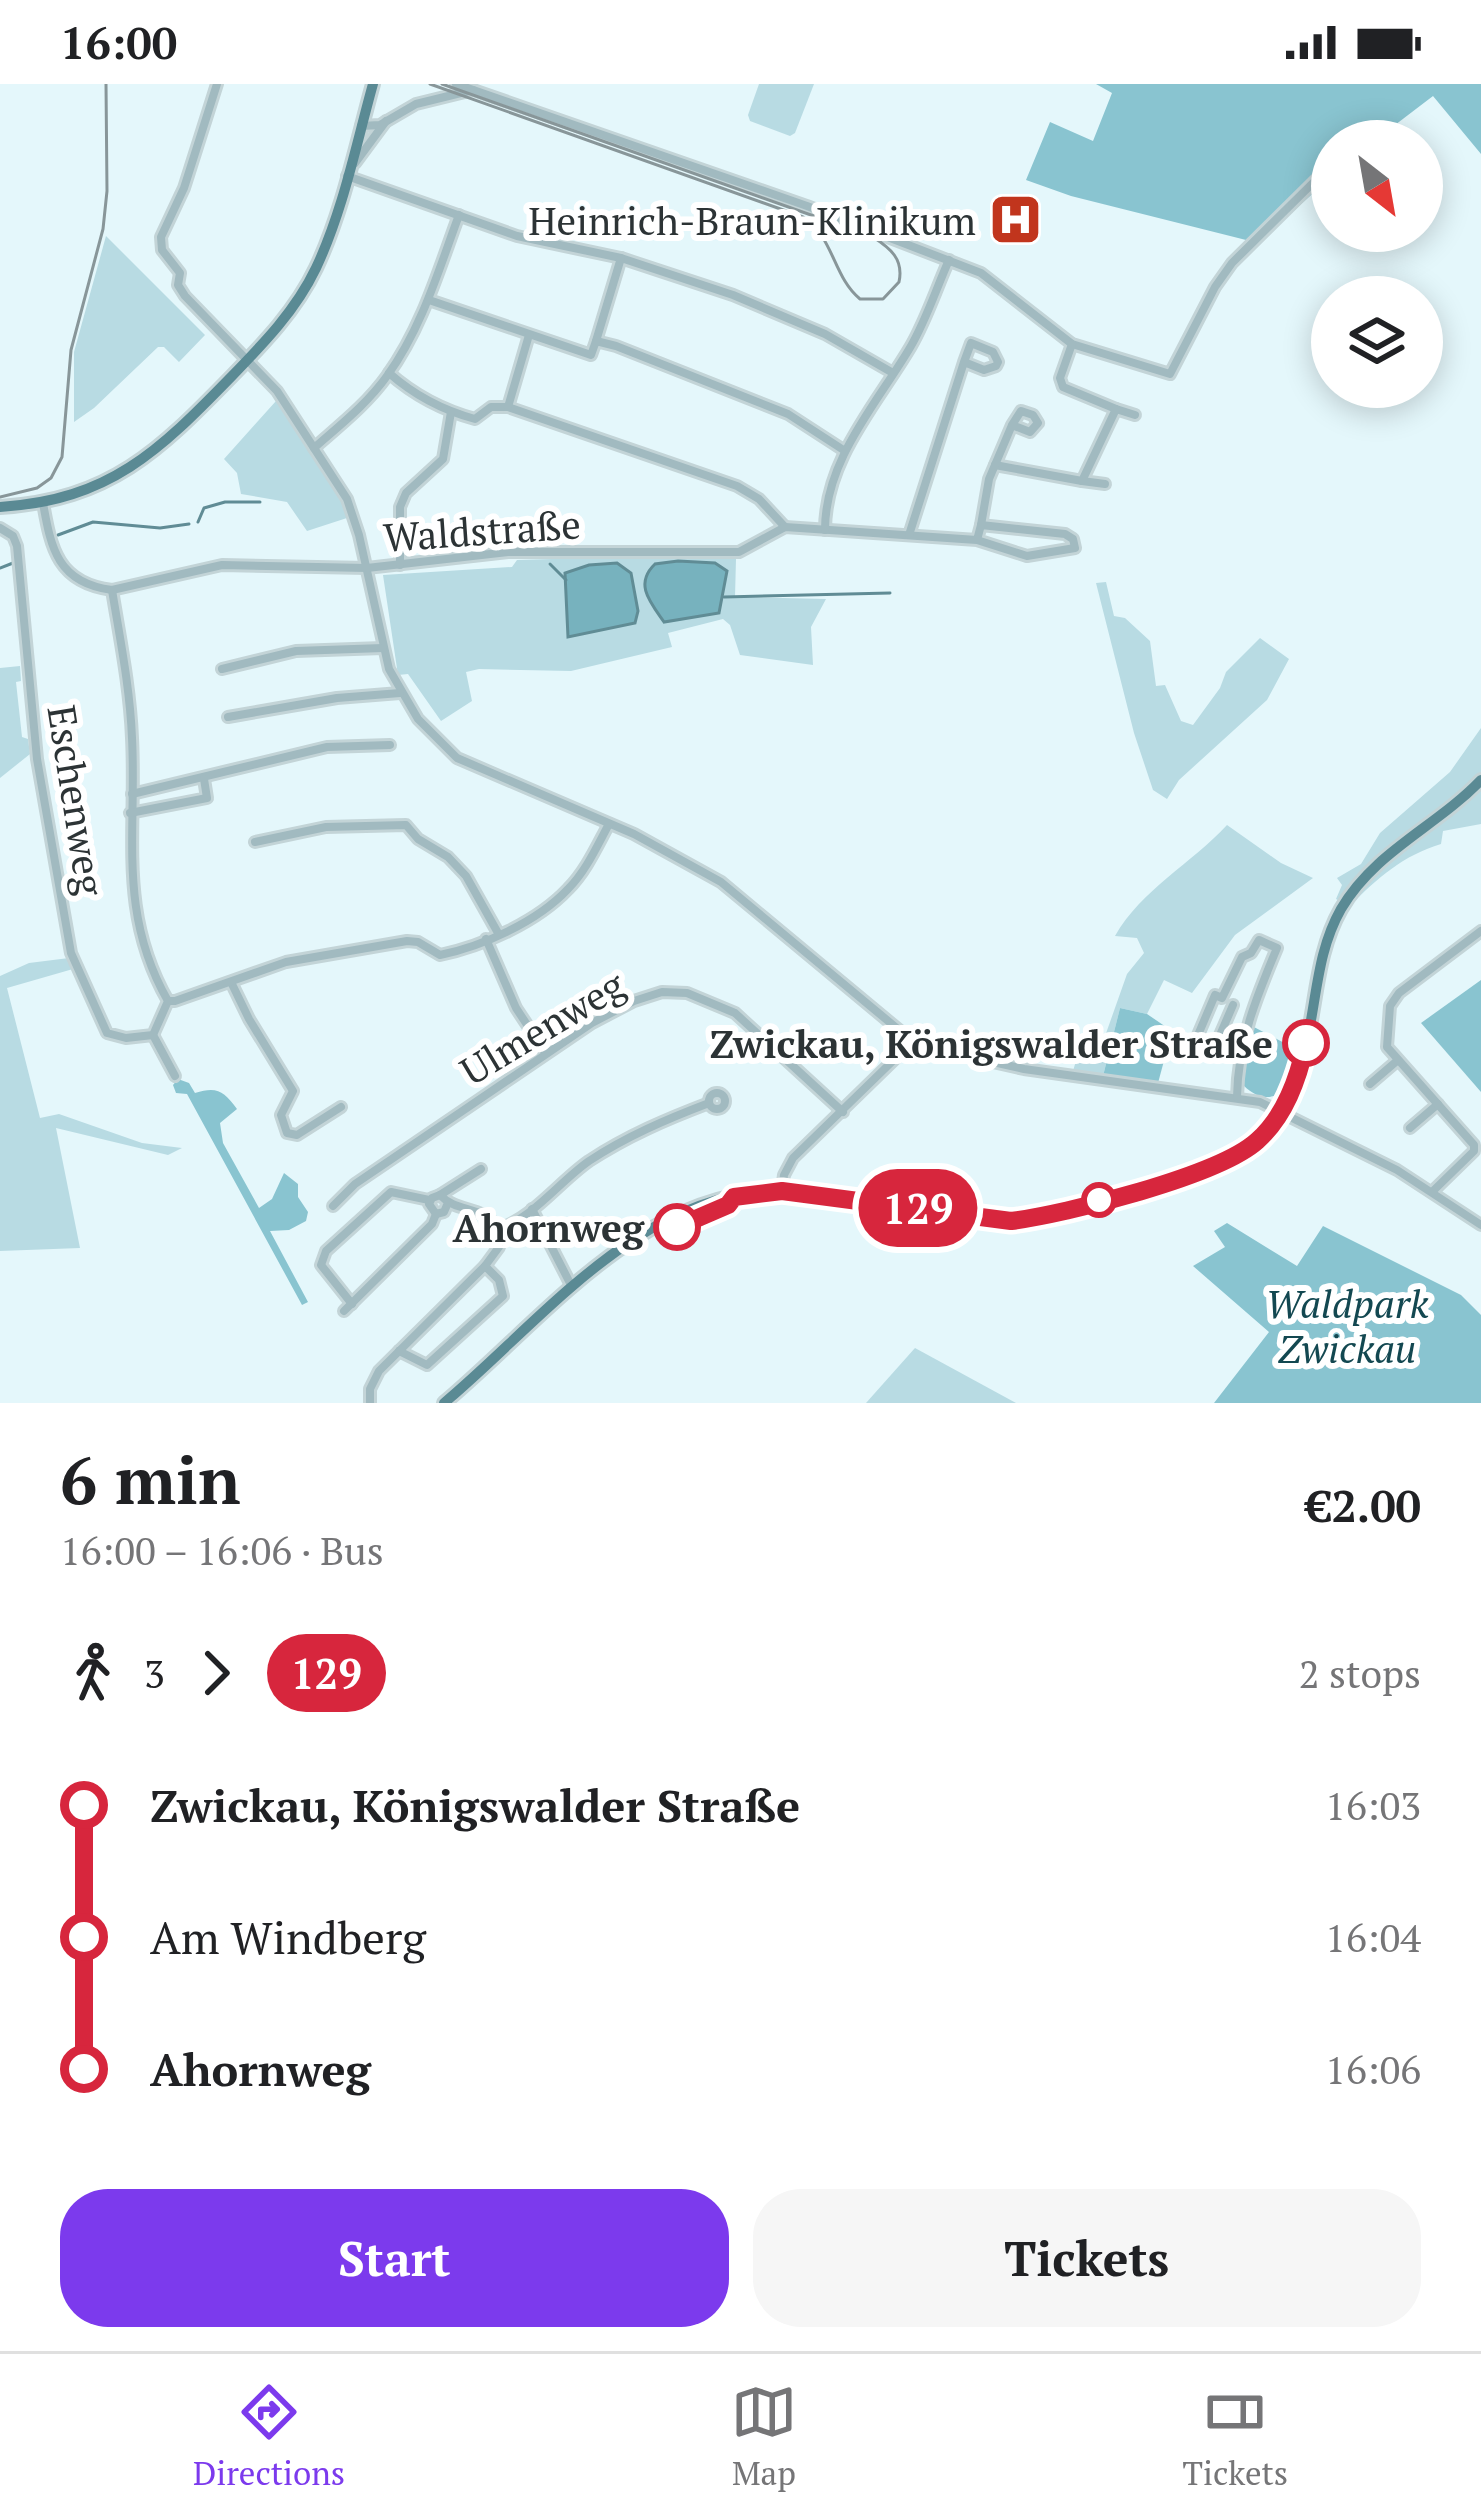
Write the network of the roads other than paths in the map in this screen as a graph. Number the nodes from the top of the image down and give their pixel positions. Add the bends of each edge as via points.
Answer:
1 (217, 84) edge
2 (373, 84) edge
3 (456, 84) edge
4 (475, 87) edge
5 (386, 121) junction
6 (361, 126) junction
7 (347, 176) junction
8 (1311, 185) edge
9 (459, 215) junction
10 (621, 258) junction
11 (949, 260) junction
12 (429, 300) junction
13 (529, 335) junction
14 (596, 341) junction
15 (1072, 344) junction
16 (246, 362) junction
17 (964, 362) junction
18 (389, 373) junction
19 (893, 374) junction
20 (508, 407) junction
21 (1116, 409) junction
22 (452, 412) junction
23 (1135, 416) dead end
24 (1012, 425) dead end
25 (314, 448) junction
26 (845, 451) junction
27 (995, 465) junction
28 (1082, 481) junction
29 (1105, 484) dead end
30 (43, 503) junction
31 (0, 507) edge
32 (981, 525) junction
33 (785, 527) junction
34 (0, 528) edge
35 (825, 530) junction
36 (909, 535) junction
37 (977, 540) junction
38 (400, 566) junction
39 (368, 568) junction
40 (112, 590) junction
41 (382, 648) junction
42 (222, 669) dead end
43 (400, 693) junction
44 (229, 717) dead end
45 (390, 745) dead end
46 (204, 779) junction
47 (1481, 780) edge
48 (132, 794) junction
49 (130, 813) junction
50 (609, 824) junction
51 (255, 842) dead end
52 (1481, 931) edge
53 (498, 933) junction
54 (486, 938) junction
55 (231, 982) junction
56 (1222, 998) junction
57 (168, 1001) junction
58 (1232, 1005) junction
59 (1250, 1013) junction
60 (153, 1035) junction
61 (1198, 1035) dead end
62 (908, 1038) junction
63 (1217, 1042) dead end
64 (545, 1052) junction
65 (1398, 1060) junction
66 (175, 1076) dead end
67 (1370, 1084) dead end
68 (1237, 1097) junction
69 (709, 1103) dead end
70 (1438, 1104) junction
71 (341, 1107) dead end
72 (1282, 1111) junction
73 (843, 1112) junction
74 (1410, 1128) dead end
75 (481, 1169) dead end
76 (782, 1191) junction
77 (1432, 1192) junction
78 (440, 1196) junction
79 (429, 1200) junction
80 (447, 1204) junction
81 (332, 1206) dead end
82 (532, 1209) junction
83 (436, 1214) junction
84 (1481, 1226) edge
85 (499, 1229) junction
86 (485, 1266) junction
87 (573, 1288) junction
88 (399, 1351) junction
89 (370, 1403) edge
90 (444, 1403) edge

1 - 16 street via 160,244 185,296
2 - 6 main road
3 - 4 street
4 - 5 street
4 - 11 street
5 - 6 street
5 - 7 street
6 - 7 main road
7 - 9 street
7 - 16 main road via 305,289
8 - 15 street via 1232,263 1170,374
9 - 10 street
9 - 12 street
10 - 14 street
10 - 19 street via 825,334
11 - 15 street via 993,280
11 - 19 street
12 - 13 street
12 - 18 street
13 - 14 street via 592,355
13 - 20 street
14 - 26 street via 788,414
15 - 21 street via 1063,387
16 - 25 street via 278,391
16 - 30 main road via 146,460 102,485
17 - 17 street via 971,343 998,362 984,370
17 - 36 street
18 - 22 street
18 - 25 street
19 - 26 street
20 - 22 street via 475,419
20 - 33 street via 737,486
21 - 23 street
21 - 28 street
22 - 38 street via 443,459 414,482 400,507
24 - 27 street
25 - 39 street via 355,517
26 - 35 street via 828,490
27 - 28 street
27 - 32 street
28 - 29 street
30 - 31 main road
30 - 40 street via 61,567
32 - 37 street
32 - 37 street, Waldstraße via 1065,534 1075,548 1027,556
33 - 35 street, Waldstraße
33 - 38 street, Waldstraße via 739,552 514,552
34 - 60 street, Eschenweg via 17,546 37,759 71,953 106,1033
35 - 36 street, Waldstraße
36 - 37 street, Waldstraße
38 - 39 street, Waldstraße
39 - 40 street, Waldstraße via 222,565
39 - 41 street
40 - 48 street, Eschenweg via 128,686
41 - 42 street via 296,651
41 - 43 street
43 - 44 street
43 - 50 street via 458,758
45 - 46 street via 326,747
46 - 48 street
46 - 49 street via 207,798
47 - 72 main road via 1385,855 1339,913
48 - 49 street, Eschenweg
49 - 57 street, Eschenweg via 141,933
50 - 53 street via 569,888
50 - 62 street via 721,882
51 - 53 street via 326,827 406,824 466,876
52 - 65 street via 1393,998 1385,1040
53 - 54 street
54 - 55 street via 440,955 407,941 332,951
54 - 64 street
55 - 57 street
55 - 71 street via 290,1081 281,1115 287,1132 297,1135
56 - 58 street
56 - 59 street via 1258,940 1277,948
56 - 61 street via 1215,995
57 - 60 street
58 - 59 street
58 - 63 street
59 - 68 street
60 - 66 street
62 - 68 street via 1002,1065
62 - 73 street
64 - 73 street, Ulmenweg via 634,1001 687,993 735,1013
64 - 81 street, Ulmenweg
65 - 67 street
65 - 70 street
68 - 72 street
69 - 82 street via 592,1159
70 - 74 street
70 - 77 street via 1474,1151
72 - 76 main road via 1256,1142 1213,1166 1041,1217 985,1220
72 - 77 street
73 - 76 street via 787,1166
75 - 78 street
76 - 87 main road via 674,1216
77 - 84 street
78 - 79 street
78 - 80 street
79 - 83 street
79 - 83 street via 391,1192 326,1251 321,1265 348,1307
80 - 83 street
80 - 85 street via 485,1214
82 - 85 street
82 - 87 street
85 - 86 street via 499,1247
86 - 88 street
86 - 88 street via 503,1296 427,1365
87 - 90 main road
88 - 89 street via 373,1380

